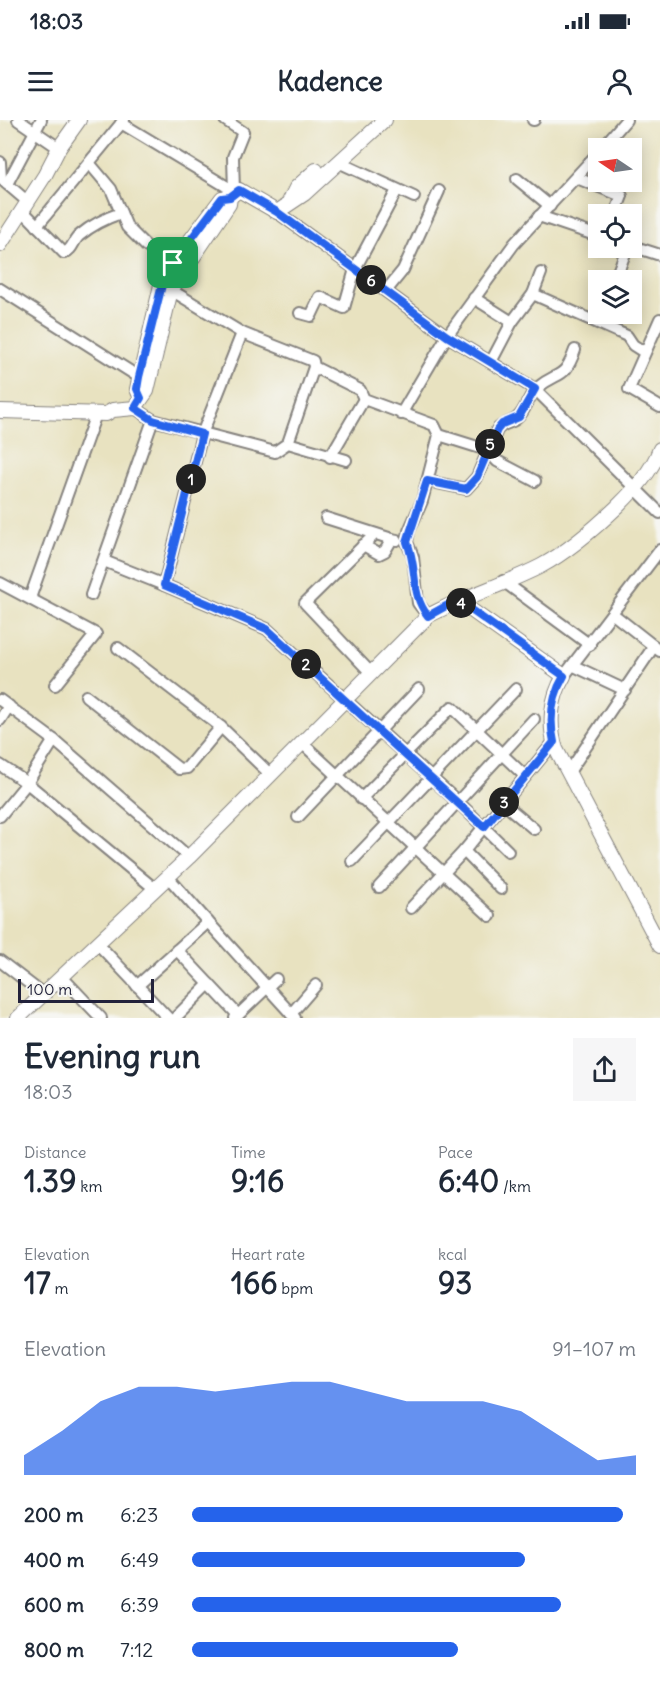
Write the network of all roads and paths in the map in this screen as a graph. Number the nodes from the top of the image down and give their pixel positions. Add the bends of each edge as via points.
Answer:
1 (18, 120) edge
2 (41, 120) edge
3 (79, 120) edge
4 (225, 120) edge
5 (372, 120) edge
6 (385, 120) edge
7 (625, 120) edge
8 (123, 122) edge
9 (35, 133) junction
10 (610, 138) edge
11 (59, 148) junction
12 (0, 162) edge
13 (338, 162) junction
14 (90, 164) junction
15 (588, 165) edge
16 (577, 178) junction
17 (518, 179) dead end
18 (7, 184) junction
19 (397, 190) junction
20 (439, 191) dead end
21 (232, 194) junction
22 (414, 196) dead end
23 (289, 202) junction
24 (619, 204) edge
25 (25, 206) junction
26 (550, 206) junction
27 (277, 212) junction
28 (121, 213) junction
29 (539, 216) junction
30 (37, 226) junction
31 (588, 233) edge
32 (0, 245) edge
33 (642, 249) edge
34 (660, 255) edge
35 (173, 263) junction
36 (355, 269) junction
37 (541, 273) dead end
38 (0, 289) edge
39 (171, 290) junction
40 (386, 291) junction
41 (534, 294) junction
42 (474, 298) junction
43 (300, 313) dead end
44 (588, 314) edge
45 (660, 319) edge
46 (512, 322) junction
47 (609, 324) edge
48 (242, 333) junction
49 (447, 336) junction
50 (575, 350) dead end
51 (644, 352) junction
52 (491, 362) junction
53 (314, 367) junction
54 (139, 377) junction
55 (535, 389) junction
56 (364, 399) junction
57 (138, 403) junction
58 (660, 407) edge
59 (0, 410) edge
60 (113, 410) junction
61 (96, 414) junction
62 (401, 414) junction
63 (153, 420) junction
64 (202, 434) junction
65 (439, 435) junction
66 (288, 443) junction
67 (660, 449) edge
68 (487, 450) junction
69 (330, 457) junction
70 (346, 460) dead end
71 (427, 481) junction
72 (535, 481) dead end
73 (635, 490) junction
74 (660, 513) edge
75 (326, 518) dead end
76 (375, 534) junction
77 (392, 539) junction
78 (407, 542) junction
79 (363, 545) junction
80 (658, 557) edge
81 (105, 561) junction
82 (503, 581) junction
83 (0, 585) edge
84 (164, 585) junction
85 (91, 595) dead end
86 (30, 598) junction
87 (457, 600) junction
88 (613, 614) junction
89 (428, 616) junction
90 (590, 645) junction
91 (118, 648) dead end
92 (657, 649) edge
93 (569, 671) junction
94 (371, 672) junction
95 (55, 685) dead end
96 (419, 689) dead end
97 (516, 689) dead end
98 (625, 690) junction
99 (86, 696) dead end
100 (345, 698) junction
101 (4, 703) edge
102 (534, 719) dead end
103 (0, 720) edge
104 (221, 728) junction
105 (379, 732) junction
106 (475, 732) junction
107 (54, 740) junction
108 (554, 742) junction
109 (302, 743) junction
110 (405, 754) junction
111 (500, 756) junction
112 (0, 765) edge
113 (569, 772) junction
114 (271, 775) junction
115 (337, 776) junction
116 (525, 776) junction
117 (432, 778) junction
118 (27, 783) junction
119 (361, 799) junction
120 (459, 801) junction
121 (503, 803) junction
122 (0, 816) edge
123 (298, 817) dead end
124 (388, 824) junction
125 (484, 827) junction
126 (534, 829) dead end
127 (415, 847) junction
128 (464, 851) junction
129 (508, 851) dead end
130 (189, 857) junction
131 (352, 861) dead end
132 (444, 872) junction
133 (168, 877) junction
134 (379, 887) dead end
135 (155, 889) junction
136 (501, 889) dead end
137 (411, 908) dead end
138 (490, 916) dead end
139 (208, 922) junction
140 (98, 944) junction
141 (660, 946) edge
142 (177, 950) junction
143 (0, 962) edge
144 (62, 977) junction
145 (276, 979) dead end
146 (209, 984) junction
147 (316, 985) dead end
148 (137, 986) junction
149 (267, 987) junction
150 (44, 994) junction
151 (293, 1016) edge
152 (237, 1017) edge
153 (18, 1018) edge
154 (101, 1018) edge
155 (168, 1018) edge
156 (176, 1018) edge

1 - 9 street
2 - 9 street
3 - 11 street
4 - 21 street via 243,132 233,157
5 - 23 street via 296,188
6 - 13 street
7 - 10 street
8 - 14 street
8 - 21 street
9 - 11 street
9 - 18 street
11 - 25 street
12 - 18 street via 1,179
13 - 19 street
13 - 23 street via 304,194
14 - 28 street via 111,189
14 - 30 street
15 - 16 street
16 - 24 street via 622,196
16 - 26 street
17 - 26 street
18 - 25 street
19 - 22 street
19 - 36 street
20 - 40 street via 403,270
21 - 27 street via 239,190
21 - 35 street via 222,198
21 - 39 street
23 - 27 street
25 - 30 street
25 - 32 street
26 - 29 street
27 - 36 street
28 - 30 street via 78,236 67,253
28 - 35 street via 127,227 146,246
29 - 31 street
29 - 42 street
33 - 34 street
35 - 54 street via 162,285
36 - 40 street
36 - 43 street via 344,308 320,297 311,316
37 - 41 street
38 - 54 street
39 - 48 street
39 - 57 street via 147,391
40 - 49 street
41 - 44 street
41 - 46 street
42 - 46 street
42 - 49 street
45 - 51 street
46 - 52 street
47 - 51 street
48 - 53 street via 313,361
48 - 64 street
49 - 52 street
49 - 62 street
50 - 55 street via 569,367 559,377
51 - 58 street via 629,389
52 - 55 street
53 - 56 street via 360,390
53 - 66 street
54 - 57 street
55 - 68 street via 519,417 502,424
55 - 73 street
56 - 62 street
56 - 69 street
57 - 60 street
57 - 63 street
59 - 60 street via 106,406
59 - 61 street
60 - 61 street
61 - 86 street
62 - 65 street via 434,425
63 - 64 street
63 - 81 street
64 - 66 street via 275,452
64 - 84 street
65 - 68 street
65 - 71 street
66 - 69 street
67 - 73 street via 655,463
68 - 71 street via 477,477 466,489
68 - 72 street via 497,462
69 - 70 street
71 - 78 street
73 - 74 street
73 - 82 street via 588,535 541,565
75 - 76 street
76 - 77 street
76 - 79 street
77 - 78 street
77 - 79 street via 379,554
78 - 89 street via 413,556 418,603
79 - 94 street via 306,603
80 - 88 street
81 - 84 street
81 - 85 street
82 - 87 street
82 - 90 street
83 - 86 street
84 - 100 street via 267,629
86 - 95 street via 96,634
87 - 89 street
87 - 93 street
88 - 90 street
88 - 92 street
89 - 94 street
90 - 93 street
91 - 104 street
92 - 98 street
93 - 98 street
93 - 108 street via 559,685 552,710
94 - 100 street
96 - 105 street
97 - 106 street
98 - 113 street
99 - 104 street via 179,770 187,768
100 - 105 street
100 - 109 street
101 - 103 street
101 - 107 street
102 - 111 street
104 - 114 street
105 - 110 street
105 - 115 street
106 - 110 street via 452,707
106 - 111 street
106 - 117 street
107 - 118 street
107 - 130 street
108 - 113 street
108 - 116 street
109 - 114 street
109 - 115 street
110 - 117 street
110 - 119 street
111 - 116 street
111 - 120 street
112 - 118 street
113 - 141 street
114 - 130 street
115 - 119 street
115 - 123 street
116 - 121 street
117 - 120 street
117 - 124 street
118 - 122 street
118 - 135 street
119 - 124 street
120 - 125 street
120 - 127 street
121 - 125 street
121 - 126 street
124 - 127 street
124 - 131 street
125 - 128 street
125 - 129 street
127 - 132 street
127 - 134 street
128 - 132 street
128 - 136 street
130 - 133 street
132 - 137 street
132 - 138 street
133 - 135 street
133 - 139 street
135 - 140 street
139 - 142 street
139 - 149 street
140 - 144 street
140 - 148 street
142 - 146 street
142 - 148 street
143 - 150 street
144 - 150 street
144 - 154 street
145 - 149 street
146 - 152 street
146 - 156 street
147 - 151 street
148 - 155 street
149 - 151 street
149 - 152 street
150 - 153 street

